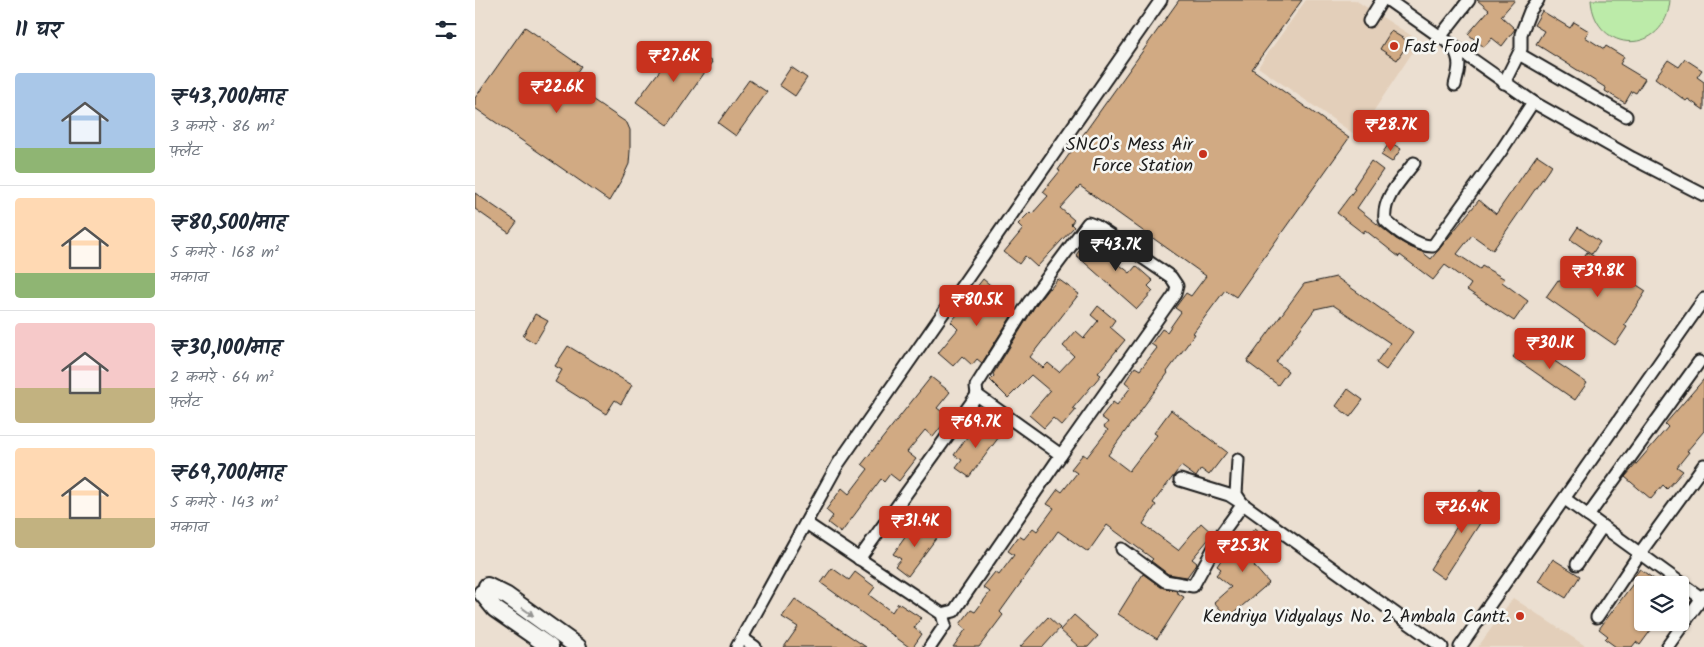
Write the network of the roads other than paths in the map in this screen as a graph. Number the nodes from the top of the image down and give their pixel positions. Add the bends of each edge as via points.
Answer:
1 (1161, 0) edge
2 (1382, 0) edge
3 (1388, 0) edge
4 (1469, 0) edge
5 (1538, 0) edge
6 (1369, 21) dead end
7 (1440, 37) junction
8 (1452, 46) junction
9 (1519, 54) junction
10 (1504, 83) junction
11 (1455, 85) dead end
12 (1533, 102) junction
13 (1626, 116) dead end
14 (1413, 163) dead end
15 (1704, 195) edge
16 (1704, 299) edge
17 (1699, 362) dead end
18 (977, 395) junction
19 (1061, 455) junction
20 (1238, 460) dead end
21 (1704, 465) edge
22 (1180, 480) dead end
23 (1565, 499) junction
24 (1243, 504) junction
25 (1588, 516) junction
26 (806, 523) junction
27 (1603, 527) junction
28 (1122, 549) dead end
29 (1640, 553) junction
30 (859, 559) junction
31 (1577, 564) dead end
32 (1703, 598) edge
33 (942, 614) junction
34 (1597, 616) dead end
35 (740, 642) edge
36 (550, 647) edge
37 (578, 647) edge
38 (755, 647) edge
39 (930, 647) edge
40 (1442, 647) edge
41 (1460, 647) edge
42 (1667, 647) edge

1 - 26 street via 839,464
2 - 6 street
3 - 7 street
4 - 7 street
5 - 9 street via 1521,34
7 - 8 street
8 - 10 street
8 - 11 street via 1459,60
9 - 10 street
9 - 13 street
10 - 12 street
12 - 14 street via 1433,246 1417,242 1385,220 1384,210 1390,196
12 - 15 street
16 - 23 street
17 - 25 street
18 - 19 street
18 - 19 street via 975,386 1029,302 1087,223 1171,277 1177,286 1175,294
18 - 30 street
19 - 33 street via 954,611
20 - 24 street via 1236,494
21 - 29 street
22 - 24 street via 1229,495
23 - 25 street
23 - 41 street
24 - 28 street via 1222,533 1193,586 1165,581
24 - 40 street
25 - 27 street
26 - 30 street
26 - 35 street
27 - 29 street
27 - 31 street
29 - 32 street
29 - 34 street
30 - 33 street
32 - 42 street
33 - 39 street via 945,625
35 - 38 street
36 -> 37 main road via 495,609 485,589 507,596

